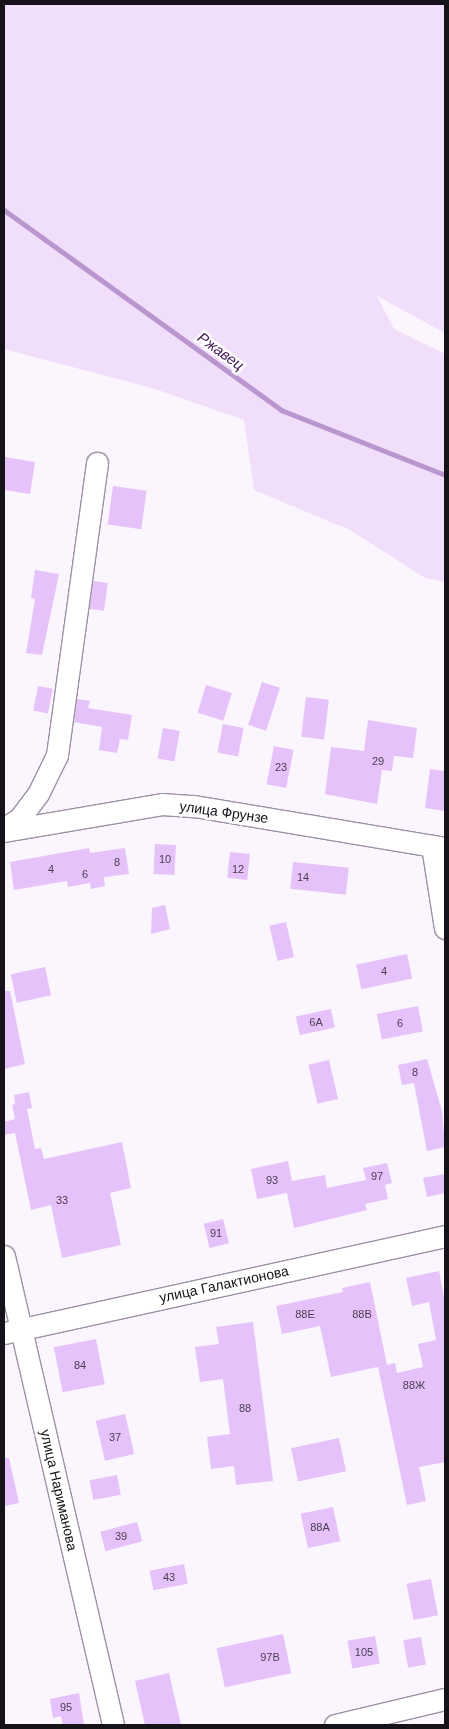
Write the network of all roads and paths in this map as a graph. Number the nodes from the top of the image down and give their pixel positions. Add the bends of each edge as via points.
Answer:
1 (97, 463) dead end
2 (4, 830) edge
3 (439, 847) edge
4 (445, 928) edge
5 (445, 1236) edge
6 (4, 1256) edge
7 (13, 1330) edge
8 (445, 1699) edge
9 (113, 1725) edge
10 (335, 1725) edge

1 - 2 street via 57,755 38,794 19,819
2 - 3 street, улица Фрунзе via 162,804 204,807
3 - 4 street
5 - 7 street, улица Галактионова
6 - 7 street, улица Нариманова
7 - 9 street, улица Нариманова
8 - 10 street

